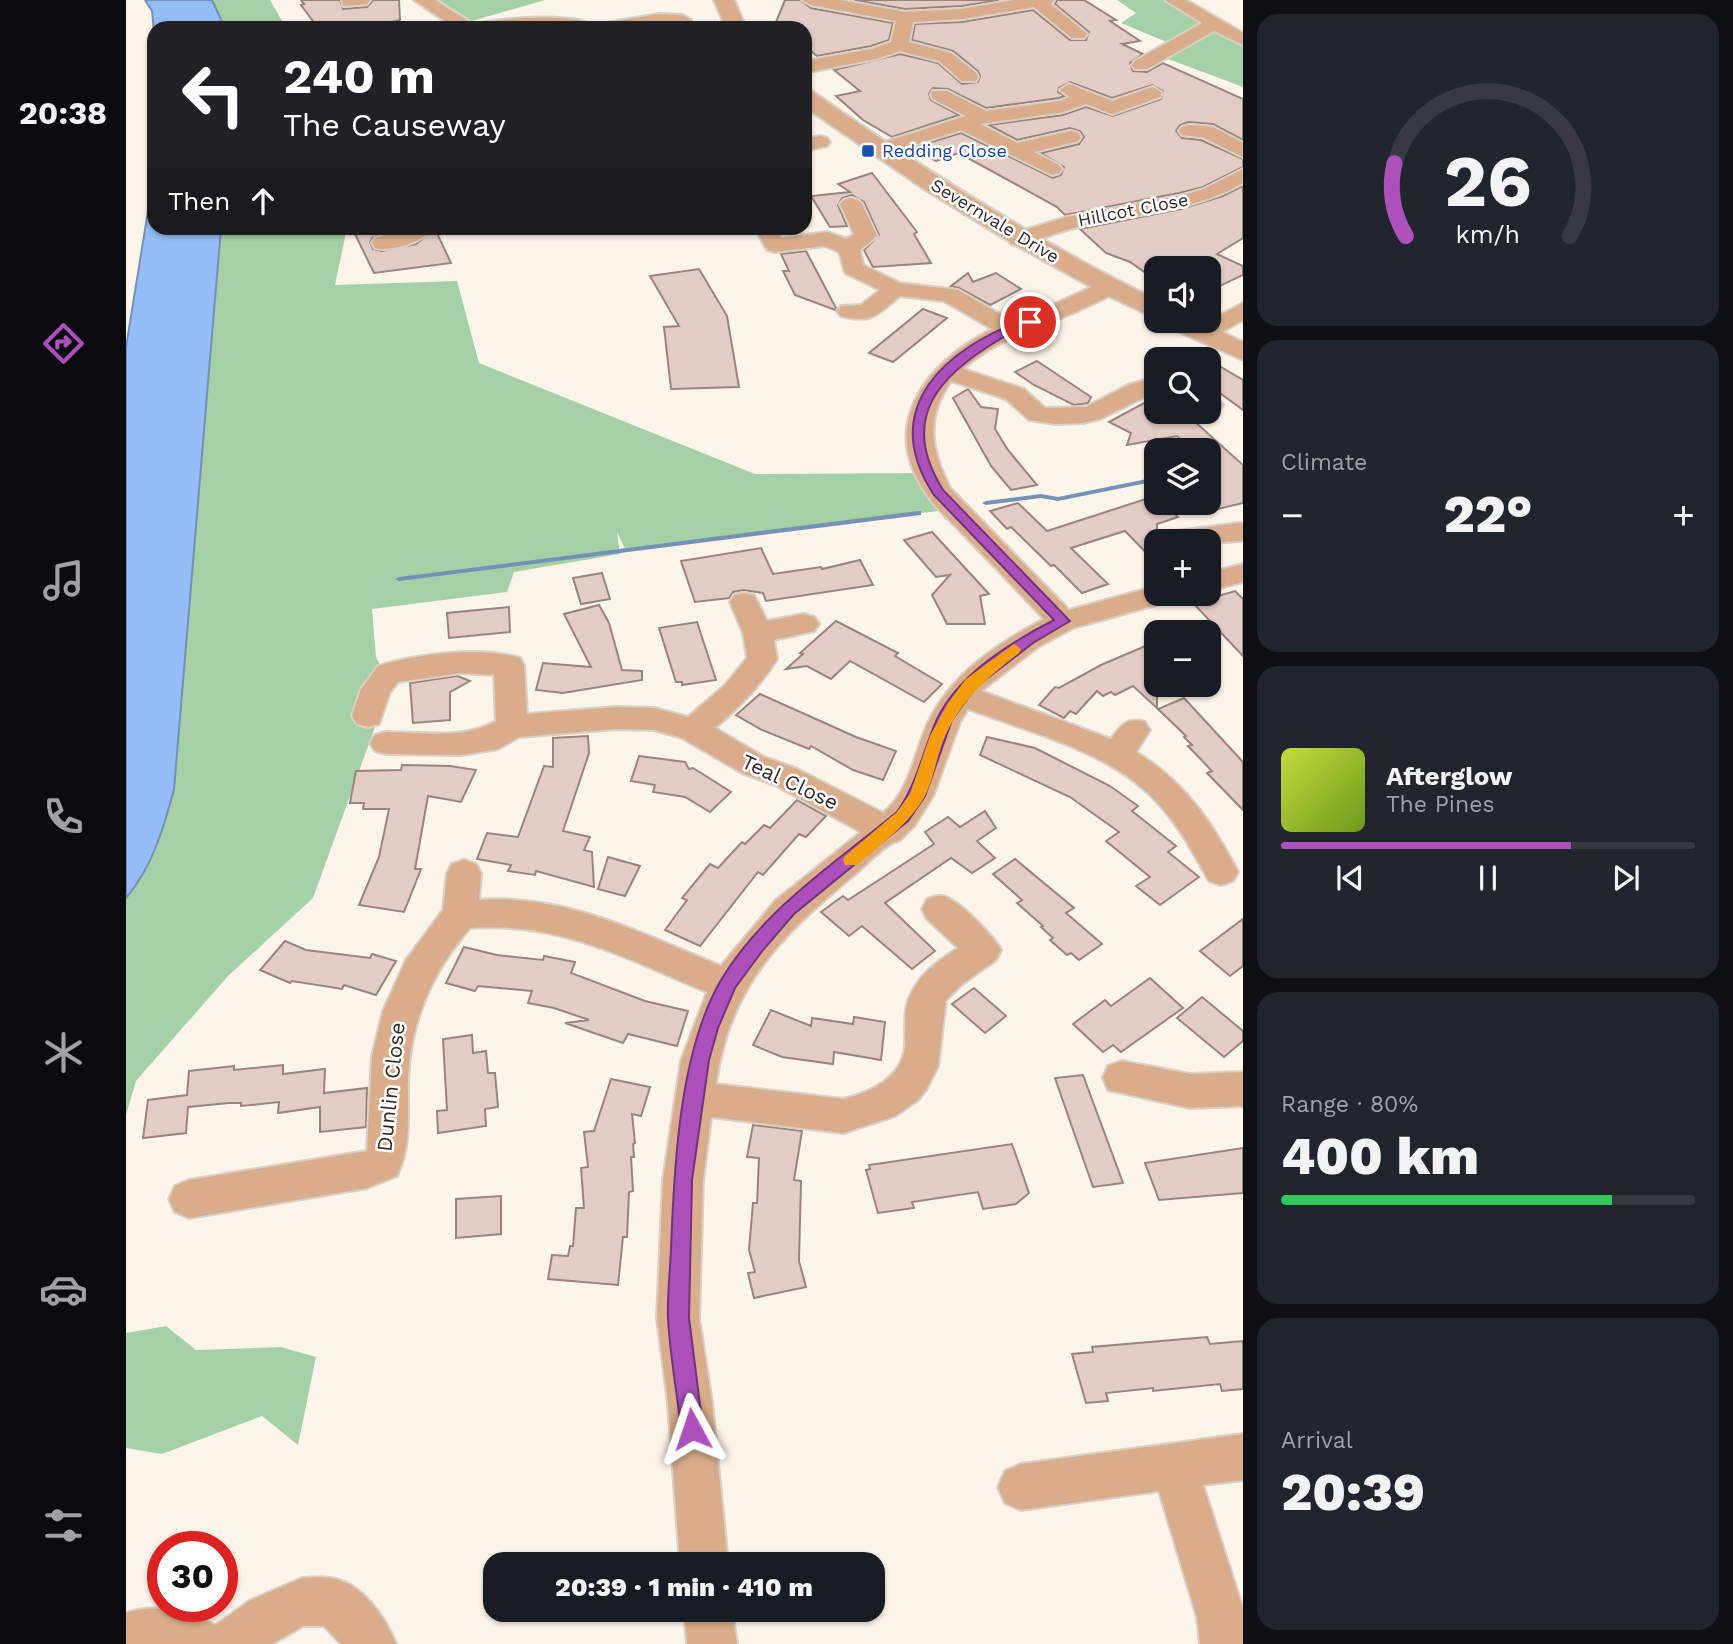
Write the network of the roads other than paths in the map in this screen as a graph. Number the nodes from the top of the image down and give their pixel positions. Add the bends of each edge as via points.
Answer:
1 (423, 0) edge
2 (724, 0) edge
3 (811, 0) edge
4 (1174, 0) edge
5 (1041, 1) edge
6 (646, 2) dead end
7 (905, 17) junction
8 (659, 19) junction
9 (682, 20) dead end
10 (456, 21) edge
11 (522, 21) edge
12 (541, 21) edge
13 (647, 21) edge
14 (733, 21) edge
15 (1213, 24) junction
16 (1078, 34) dead end
17 (1243, 40) edge
18 (900, 45) junction
19 (812, 65) edge
20 (1141, 65) dead end
21 (969, 77) dead end
22 (1153, 93) dead end
23 (940, 95) dead end
24 (812, 102) edge
25 (983, 117) junction
26 (962, 123) junction
27 (1189, 131) dead end
28 (1071, 137) dead end
29 (879, 150) junction
30 (1015, 150) junction
31 (1243, 151) edge
32 (1052, 169) dead end
33 (1243, 175) edge
34 (851, 204) dead end
35 (411, 235) edge
36 (770, 235) edge
37 (1019, 239) junction
38 (383, 243) dead end
39 (849, 248) junction
40 (1108, 288) junction
41 (895, 289) junction
42 (1144, 306) edge
43 (1243, 310) edge
44 (865, 317) dead end
45 (1009, 329) junction
46 (1202, 334) joint
47 (1243, 352) edge
48 (946, 372) junction
49 (1144, 384) edge
50 (1240, 532) dead end
51 (1221, 534) edge
52 (1144, 599) edge
53 (744, 602) dead end
54 (1063, 621) junction
55 (804, 624) dead end
56 (758, 633) junction
57 (961, 695) junction
58 (368, 716) dead end
59 (693, 730) junction
60 (499, 733) junction
61 (386, 743) dead end
62 (888, 831) junction
63 (1222, 856) dead end
64 (464, 873) dead end
65 (939, 909) dead end
66 (460, 915) junction
67 (728, 985) junction
68 (1122, 1078) dead end
69 (1243, 1089) edge
70 (693, 1098) junction
71 (189, 1199) dead end
72 (1243, 1457) edge
73 (1174, 1466) junction
74 (1021, 1487) dead end
75 (703, 1552) edge
76 (709, 1622) edge
77 (126, 1638) edge
78 (201, 1644) edge
79 (232, 1644) edge
80 (371, 1644) edge
81 (712, 1644) edge
82 (1225, 1644) edge

1 - 10 street
2 - 14 street
3 - 7 street
4 - 15 street
5 - 7 street via 962,14
5 - 16 street
6 - 8 street
7 - 18 street
8 - 9 street
8 - 13 street
11 - 12 street
15 - 17 street
15 - 20 street
18 - 19 street
18 - 21 street via 945,57
22 - 25 street via 1112,108 1077,94 1063,106
23 - 25 street
24 - 29 street, Severnvale Drive
25 - 26 street
26 - 29 street
26 - 30 street
27 - 31 street via 1206,131
28 - 30 street
29 - 37 street, Severnvale Drive
30 - 32 street
33 - 37 street, Hillcot Close via 1184,202 1067,223
34 - 39 street via 866,236
35 - 38 street
36 - 39 street via 775,245 827,239
37 - 40 street, Severnvale Drive
39 - 41 street via 853,268
40 - 42 street, Severnvale Drive
40 - 45 street
41 - 44 street
41 - 45 street via 950,295
43 - 46 street
45 - 48 street via 966,354
46 - 47 street
48 - 49 street via 1015,394 1034,422 1084,417 1108,408
48 - 54 street via 921,408 918,441 926,473 938,492
50 - 51 street
52 - 54 street
53 - 56 street
54 - 57 street via 1002,657
55 - 56 street
56 - 59 street via 762,659 736,693
57 - 62 street via 937,736 917,796
57 - 63 street via 1126,742 1144,770 1183,806
58 - 60 street via 376,689 389,673 516,654
59 - 60 street, Teal Close via 654,719 616,718
59 - 62 street, Teal Close via 752,765
60 - 61 street, Teal Close via 461,744
62 - 67 street via 788,909
64 - 66 street
65 - 70 street via 993,959 932,989 926,1005 923,1055 906,1086 866,1112 843,1116
66 - 67 street via 501,912 597,928
66 - 71 street, Dunlin Close via 428,955 399,1013 389,1079 390,1149 383,1163 367,1170
67 - 70 street via 709,1028
68 - 69 street via 1190,1091
70 - 75 street via 683,1180 678,1318
72 - 73 street
73 - 74 street
73 - 82 street
76 - 81 street
77 - 78 street via 162,1630
79 - 80 street via 266,1618 302,1602 332,1602 353,1619

